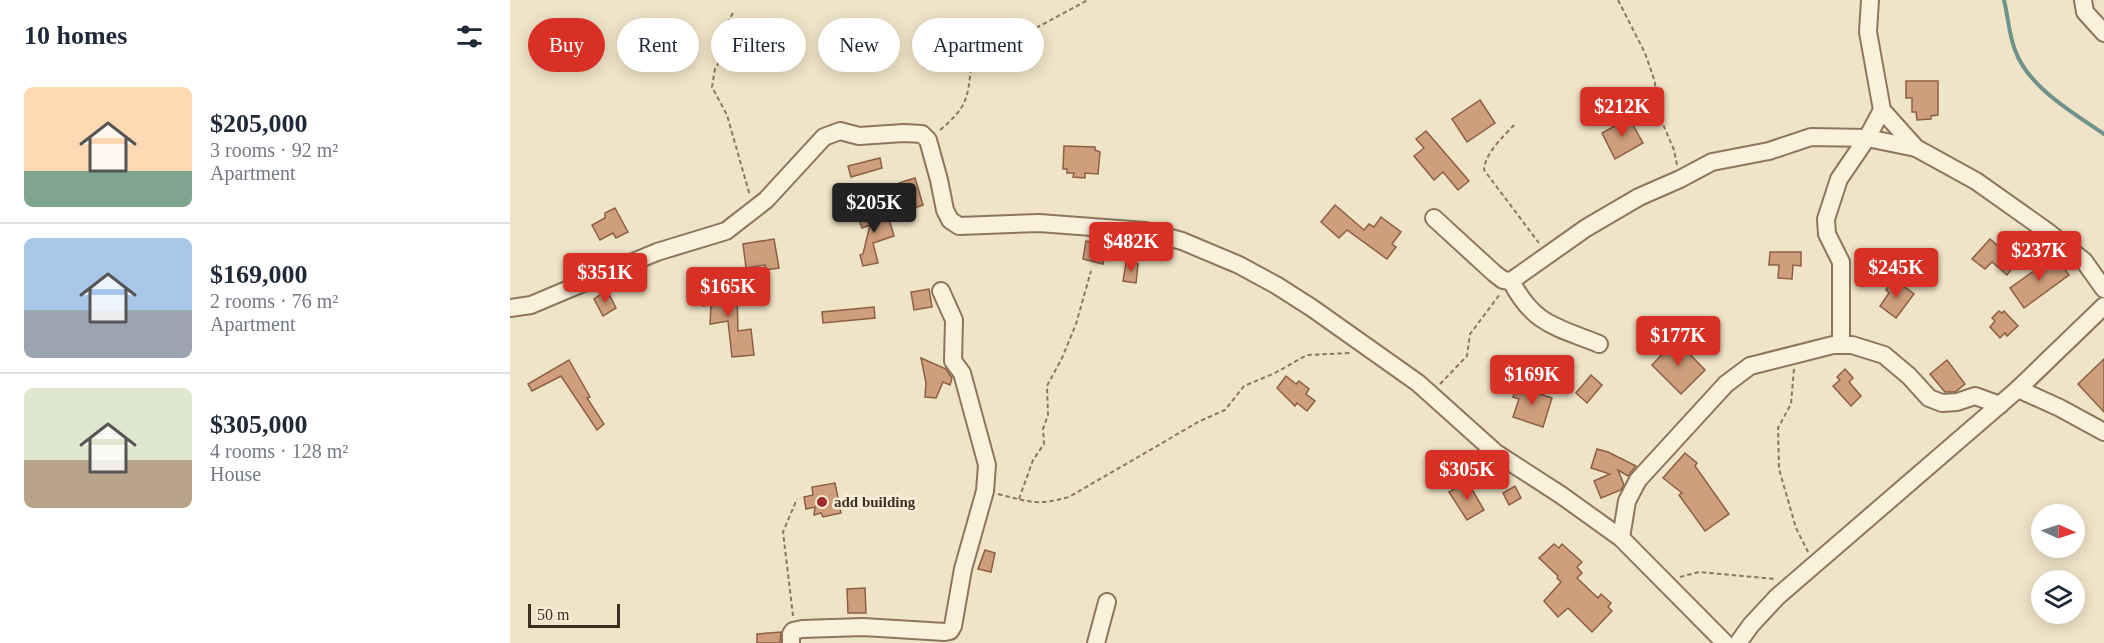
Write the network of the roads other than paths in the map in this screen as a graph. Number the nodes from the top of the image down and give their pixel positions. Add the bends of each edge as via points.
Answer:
1 (1870, 0) edge
2 (2083, 0) edge
3 (2104, 33) edge
4 (1882, 110) junction
5 (1867, 138) junction
6 (1916, 148) junction
7 (1434, 218) dead end
8 (1510, 281) junction
9 (2104, 289) edge
10 (941, 291) dead end
11 (2104, 306) edge
12 (510, 308) edge
13 (1599, 344) dead end
14 (1841, 344) junction
15 (2018, 389) junction
16 (2000, 405) junction
17 (2104, 432) edge
18 (1621, 538) junction
19 (1107, 602) dead end
20 (792, 637) edge
21 (1096, 643) edge
22 (1725, 643) edge
23 (1738, 643) edge

1 - 4 street via 1868,32
2 - 3 street via 2085,12
4 - 5 street
4 - 6 street
5 - 6 street
5 - 8 street via 1811,137 1769,151 1712,162 1586,228
5 - 14 street via 1839,178 1826,219 1827,234 1841,262
6 - 9 street via 1976,181 2048,232 2084,261
7 - 8 street via 1494,273
8 - 13 street via 1536,317
10 - 20 street via 954,320 953,360 962,373 987,459 985,491 963,569 953,626 950,631 863,627
11 - 15 street
12 - 18 street via 531,305 657,252 726,231 766,200 824,137 840,131 860,136 921,134 928,140 945,210 959,226 1039,223 1145,231 1182,241 1239,265 1312,308 1418,383 1496,453
14 - 16 street via 1884,355 1929,398 1942,403 1976,396
14 - 18 street via 1750,366 1726,384 1638,480 1627,501
15 - 16 street
15 - 17 street
16 - 23 street via 1796,581
18 - 22 street
19 - 21 street

